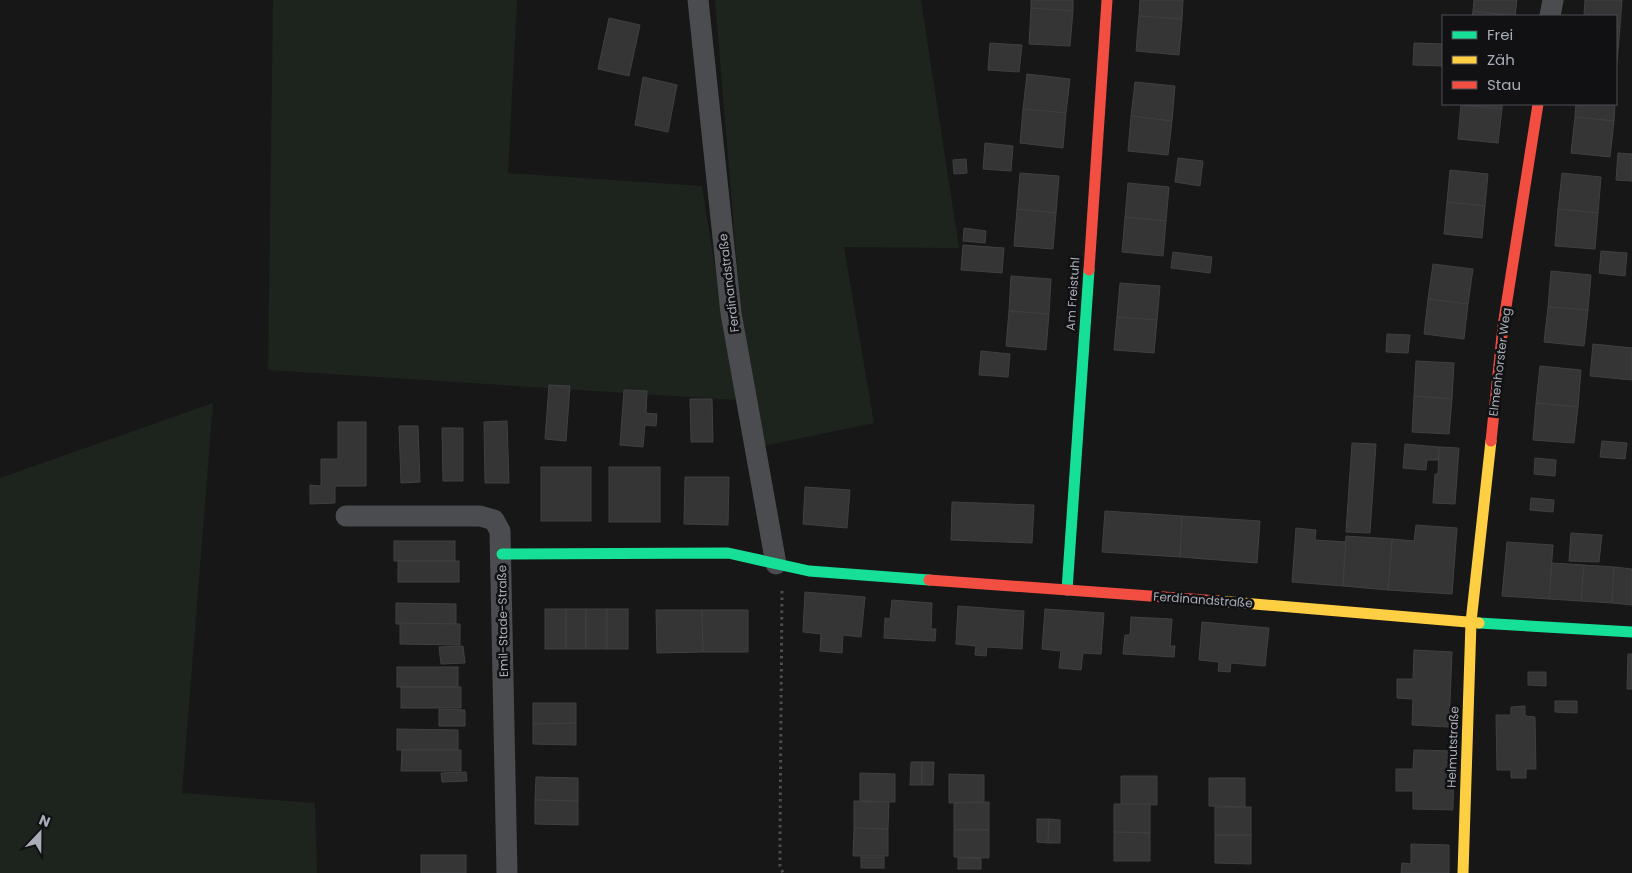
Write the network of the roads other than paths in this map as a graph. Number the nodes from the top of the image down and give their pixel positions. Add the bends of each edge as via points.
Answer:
1 (698, 0) edge
2 (1107, 0) edge
3 (1553, 0) edge
4 (1550, 15) edge
5 (1538, 105) edge
6 (346, 516) dead end
7 (502, 554) junction
8 (776, 564) junction
9 (1067, 590) junction
10 (1471, 622) junction
11 (1632, 632) edge
12 (507, 873) edge
13 (1463, 873) edge

1 - 8 street, Ferdinandstraße via 731,314
2 - 9 street, Am Freistuhl
3 - 4 street
5 - 10 street, Elmenhorster Weg via 1504,326
6 - 7 street, Emil-Stade-Straße via 480,516 494,520 500,531
7 - 8 street, Ferdinandstraße via 728,553
7 - 12 street, Emil-Stade-Straße
8 - 9 street, Ferdinandstraße via 809,571
9 - 10 street, Ferdinandstraße
10 - 11 street, Ferdinandstraße
10 - 13 street, Helmutstraße

